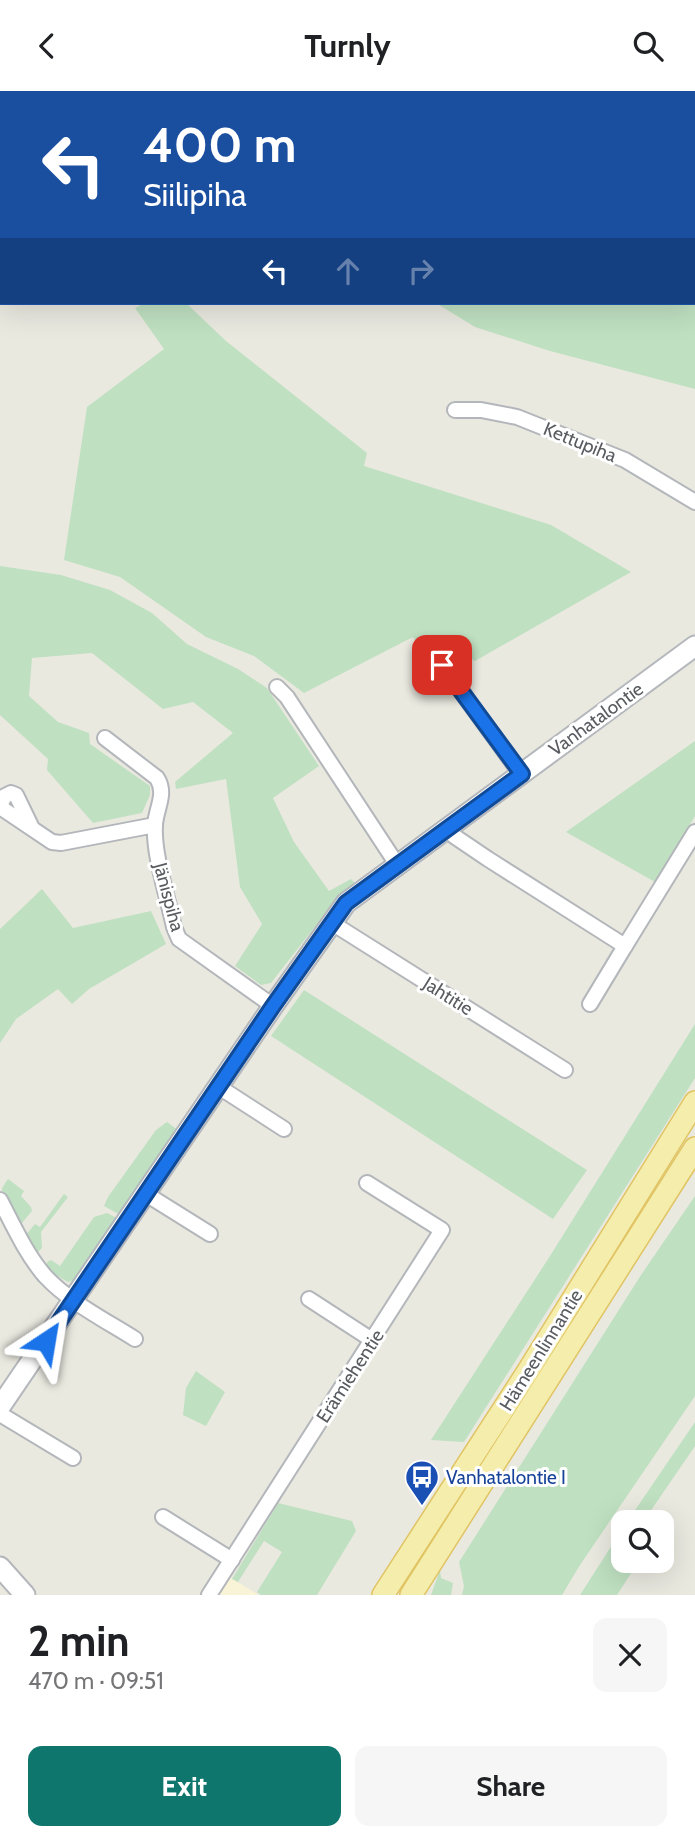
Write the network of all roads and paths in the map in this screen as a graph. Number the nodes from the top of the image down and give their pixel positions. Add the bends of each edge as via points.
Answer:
1 (455, 410) dead end
2 (695, 502) edge
3 (695, 646) edge
4 (442, 665) dead end
5 (277, 687) dead end
6 (105, 738) dead end
7 (522, 774) junction
8 (155, 825) junction
9 (31, 826) dead end
10 (448, 828) junction
11 (695, 832) edge
12 (398, 866) junction
13 (332, 923) junction
14 (625, 946) junction
15 (590, 1003) dead end
16 (273, 1006) junction
17 (565, 1070) dead end
18 (219, 1087) junction
19 (695, 1102) edge
20 (284, 1129) dead end
21 (695, 1148) edge
22 (367, 1183) dead end
23 (146, 1194) junction
24 (0, 1200) edge
25 (210, 1234) dead end
26 (309, 1299) dead end
27 (73, 1300) junction
28 (135, 1339) dead end
29 (372, 1340) junction
30 (0, 1407) edge
31 (0, 1414) edge
32 (73, 1458) dead end
33 (163, 1517) dead end
34 (232, 1560) junction
35 (0, 1567) edge
36 (24, 1595) edge
37 (209, 1595) edge
38 (383, 1595) edge
39 (411, 1595) edge

1 - 2 street, Kettupiha via 517,417 625,460
3 - 7 street, Vanhatalontie
4 - 7 street
5 - 12 street
6 - 8 street, Jänispiha via 157,778 162,796
7 - 10 street, Vanhatalontie
8 - 9 street via 61,843 52,842
8 - 16 street, Jänispiha via 156,847 179,939
10 - 12 street, Vanhatalontie
10 - 14 street via 488,859
11 - 14 street
12 - 13 street, Vanhatalontie via 346,903
13 - 16 street, Vanhatalontie
13 - 17 street, Jahtitie
14 - 15 street
16 - 18 street, Vanhatalontie
18 - 20 street
18 - 23 street, Vanhatalontie
19 - 38 main road, Hämeenlinnantie
21 - 39 main road, Hämeenlinnantie
22 - 29 street, Erämiehentie via 442,1230
23 - 25 street
23 - 27 street, Vanhatalontie
24 - 27 street via 45,1275
26 - 29 street
27 - 28 street
27 - 30 street, Vanhatalontie
29 - 34 street, Erämiehentie
31 - 32 street
33 - 34 street
34 - 37 street, Erämiehentie
35 - 36 street

